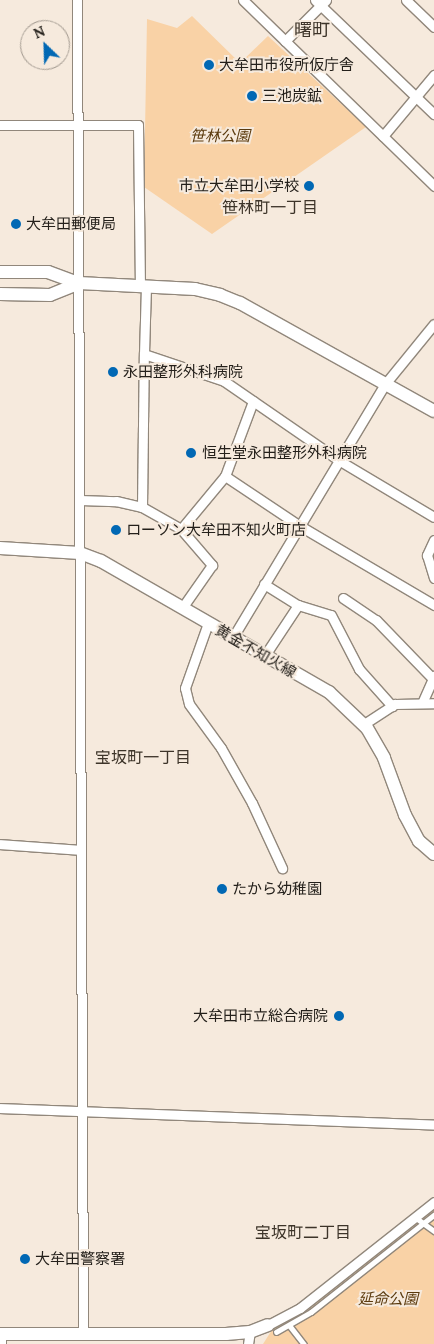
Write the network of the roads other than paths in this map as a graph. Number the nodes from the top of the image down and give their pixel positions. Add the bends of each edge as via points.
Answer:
1 (77, 0) edge
2 (243, 0) edge
3 (406, 0) edge
4 (321, 2) edge
5 (434, 27) edge
6 (285, 41) junction
7 (434, 75) edge
8 (416, 97) junction
9 (434, 114) edge
10 (0, 125) edge
11 (78, 127) junction
12 (383, 136) junction
13 (434, 186) edge
14 (0, 272) edge
15 (79, 282) junction
16 (143, 286) junction
17 (0, 294) edge
18 (434, 324) edge
19 (144, 354) junction
20 (385, 384) junction
21 (253, 401) junction
22 (433, 410) edge
23 (340, 461) junction
24 (224, 476) junction
25 (80, 500) junction
26 (142, 507) junction
27 (434, 517) edge
28 (300, 526) junction
29 (181, 529) junction
30 (434, 540) edge
31 (0, 548) edge
32 (80, 553) junction
33 (434, 578) edge
34 (264, 584) junction
35 (343, 598) dead end
36 (298, 604) junction
37 (434, 605) edge
38 (182, 608) junction
39 (208, 623) junction
40 (233, 637) junction
41 (265, 655) junction
42 (433, 677) edge
43 (422, 703) junction
44 (434, 703) edge
45 (392, 706) junction
46 (364, 724) junction
47 (0, 844) edge
48 (81, 850) junction
49 (434, 854) edge
50 (282, 868) dead end
51 (0, 1108) edge
52 (83, 1113) junction
53 (434, 1125) edge
54 (434, 1202) edge
55 (434, 1215) edge
56 (415, 1217) junction
57 (423, 1224) junction
58 (434, 1231) edge
59 (290, 1326) junction
60 (272, 1329) junction
61 (83, 1335) junction
62 (1, 1337) edge
63 (249, 1338) edge
64 (304, 1344) edge

1 - 11 street
2 - 6 street
3 - 5 street
4 - 6 street
4 - 8 street
6 - 12 street
7 - 8 street
8 - 9 street
8 - 12 street
10 - 11 street
11 - 15 street
11 - 16 street via 138,125
12 - 13 street
14 - 15 street via 48,272
15 - 16 street
15 - 17 street via 50,294
15 - 25 street
16 - 19 street
16 - 20 street via 195,289 240,303
18 - 20 street
19 - 21 street via 224,381
19 - 26 street
20 - 22 street
20 - 23 street
21 - 23 street
21 - 24 street
23 - 27 street
23 - 28 street
24 - 28 street
24 - 29 street
25 - 26 street via 116,501
25 - 32 street
26 - 29 street
28 - 34 street
28 - 37 street
29 - 38 street via 212,566
30 - 33 street via 427,555
31 - 32 street, 黄金不知火線
32 - 38 street, 黄金不知火線 via 101,561
32 - 48 street
34 - 36 street
34 - 40 street
35 - 42 street via 376,620
36 - 41 street
36 - 45 street via 332,615 359,669
38 - 39 street, 黄金不知火線
39 - 40 street, 黄金不知火線
39 - 50 street via 185,688 189,704 221,748 252,803
40 - 41 street, 黄金不知火線
41 - 46 street, 黄金不知火線 via 330,692
42 - 43 street
43 - 44 street
43 - 45 street
45 - 46 street
46 - 49 street, 黄金不知火線 via 384,758 418,841
47 - 48 street
48 - 52 street
51 - 52 street
52 - 53 street
52 - 61 street
54 - 56 street
55 - 57 lane
56 - 57 lane
56 - 60 street
57 - 58 lane
57 - 59 lane
59 - 60 lane
59 - 64 lane
60 - 63 street
61 - 62 street
61 - 63 street

